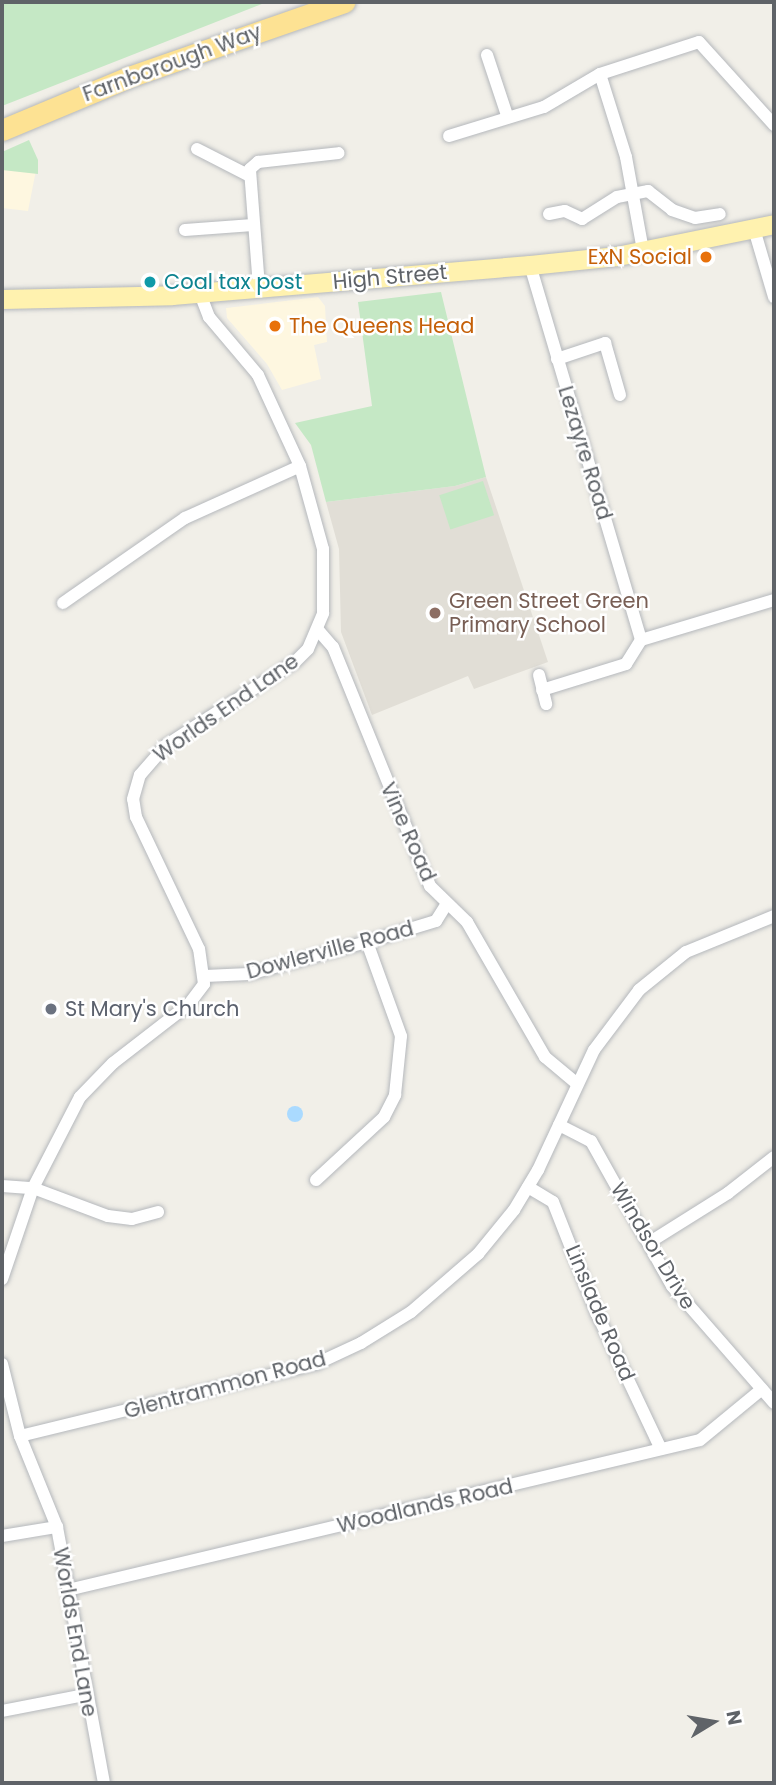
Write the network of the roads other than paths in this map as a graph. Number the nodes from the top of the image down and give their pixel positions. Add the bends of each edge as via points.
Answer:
1 (344, 2) edge
2 (487, 55) dead end
3 (600, 74) junction
4 (508, 115) junction
5 (774, 125) edge
6 (2, 130) edge
7 (449, 136) dead end
8 (197, 149) dead end
9 (339, 153) dead end
10 (250, 176) junction
11 (631, 194) junction
12 (550, 214) dead end
13 (720, 214) dead end
14 (774, 224) edge
15 (253, 225) junction
16 (754, 229) junction
17 (185, 230) dead end
18 (643, 251) junction
19 (530, 265) junction
20 (259, 287) junction
21 (200, 293) junction
22 (774, 297) edge
23 (2, 299) edge
24 (557, 359) junction
25 (620, 395) dead end
26 (300, 466) junction
27 (774, 600) edge
28 (63, 603) dead end
29 (318, 630) junction
30 (641, 640) junction
31 (539, 675) dead end
32 (542, 690) junction
33 (546, 704) dead end
34 (446, 905) junction
35 (774, 916) edge
36 (367, 942) junction
37 (205, 976) junction
38 (576, 1083) junction
39 (559, 1125) junction
40 (774, 1157) edge
41 (316, 1180) dead end
42 (2, 1186) edge
43 (528, 1187) junction
44 (33, 1188) junction
45 (158, 1212) dead end
46 (650, 1242) junction
47 (2, 1279) edge
48 (2, 1364) edge
49 (762, 1389) junction
50 (774, 1403) edge
51 (20, 1436) junction
52 (661, 1449) junction
53 (57, 1527) junction
54 (2, 1536) edge
55 (72, 1589) junction
56 (85, 1695) junction
57 (2, 1711) edge
58 (104, 1783) edge

1 - 6 highway, Farnborough Way via 117,82
2 - 4 street
3 - 4 street via 544,107
3 - 5 street via 699,43
3 - 11 street via 626,157
4 - 7 street
8 - 10 street
9 - 10 street via 258,162
10 - 15 street
11 - 12 street via 617,197 582,219 565,211
11 - 13 street via 648,191 672,211 695,218
11 - 18 street
14 - 16 main road, High Street
15 - 17 street
15 - 20 street
16 - 18 main road, High Street
16 - 22 street
18 - 19 main road, High Street
19 - 20 main road, High Street
19 - 24 street, Lezayre Road
20 - 21 main road, High Street
21 - 23 main road, High Street
21 - 26 street, Worlds End Lane via 209,317 258,375
24 - 25 street via 606,343
24 - 30 street, Lezayre Road
26 - 28 street via 185,518
26 - 29 street, Worlds End Lane via 323,549 324,604
27 - 30 street
29 - 34 street, Vine Road via 332,647 430,886
29 - 37 street, Worlds End Lane via 295,662 165,746 137,782 136,817 199,949
30 - 32 street via 626,664
31 - 32 street
32 - 33 street
34 - 36 street, Dowlerville Road via 436,921
34 - 38 street, Vine Road via 467,922 545,1057
35 - 38 street, Glentrammon Road via 669,962 618,1014
36 - 37 street, Dowlerville Road via 249,974
36 - 41 street via 398,1021 399,1075 384,1117
37 - 44 street via 195,998 108,1068 80,1097
38 - 39 street, Glentrammon Road
39 - 43 street, Glentrammon Road
39 - 46 street, Windsor Drive via 591,1141
40 - 46 street via 728,1194
42 - 44 street
43 - 51 street, Glentrammon Road via 489,1242 454,1277 411,1312 346,1351 298,1369
43 - 52 street, Linslade Road via 553,1202 598,1316
44 - 45 street via 108,1216 132,1219
44 - 47 street
46 - 49 street, Windsor Drive via 696,1318
48 - 51 street, Worlds End Lane
49 - 50 street, Windsor Drive
49 - 52 street, Woodlands Road via 700,1440
51 - 53 street, Worlds End Lane
52 - 55 street, Woodlands Road
53 - 54 street
53 - 55 street, Worlds End Lane
55 - 56 street, Worlds End Lane
56 - 57 street
56 - 58 street, Worlds End Lane

